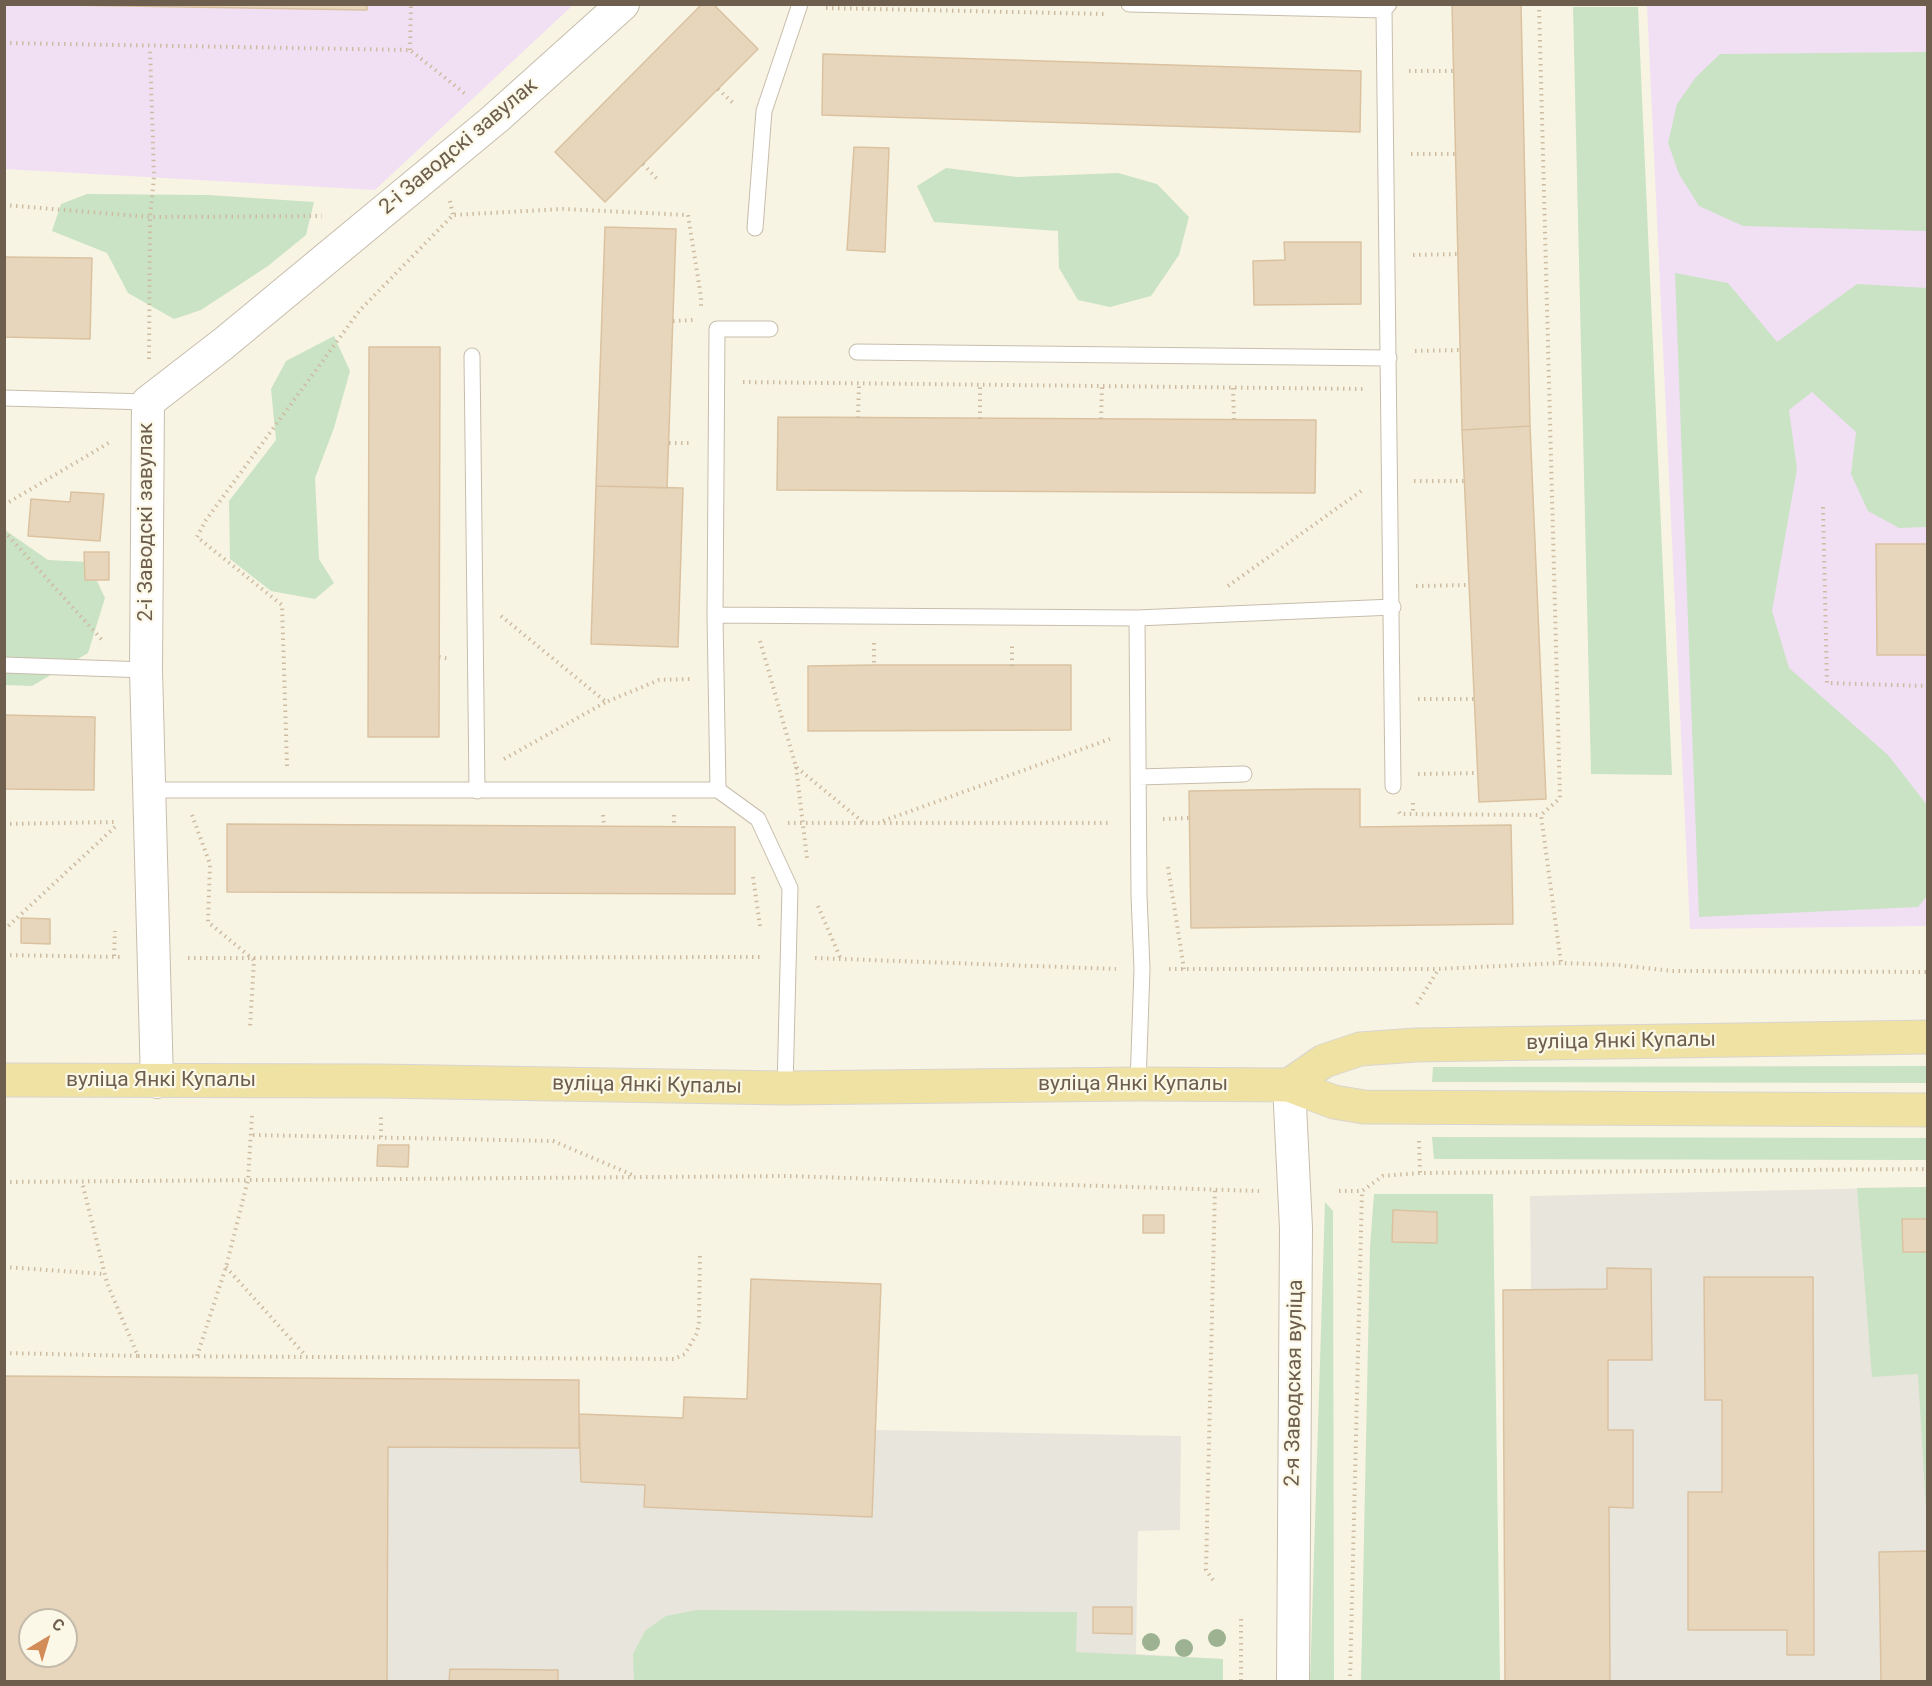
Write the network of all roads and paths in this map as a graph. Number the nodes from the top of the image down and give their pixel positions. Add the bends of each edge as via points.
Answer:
1 (411, 4) edge
2 (623, 4) edge
3 (1129, 4) edge
4 (1539, 4) edge
5 (799, 6) edge
6 (1386, 7) edge
7 (1108, 14) dead end
8 (4, 44) edge
9 (150, 48) junction
10 (410, 50) junction
11 (1403, 71) dead end
12 (1453, 71) dead end
13 (718, 89) dead end
14 (472, 99) dead end
15 (733, 103) dead end
16 (1405, 154) dead end
17 (1455, 154) dead end
18 (643, 164) dead end
19 (657, 179) dead end
20 (4, 204) edge
21 (333, 216) dead end
22 (150, 217) junction
23 (754, 228) dead end
24 (1457, 254) dead end
25 (1406, 255) dead end
26 (701, 297) dead end
27 (701, 319) dead end
28 (673, 321) dead end
29 (770, 329) dead end
30 (1459, 350) dead end
31 (1407, 351) dead end
32 (857, 352) dead end
33 (472, 356) dead end
34 (1389, 358) junction
35 (148, 360) dead end
36 (717, 381) junction
37 (859, 385) junction
38 (980, 386) junction
39 (1102, 387) junction
40 (1233, 388) junction
41 (1389, 390) junction
42 (4, 398) edge
43 (148, 402) junction
44 (858, 418) dead end
45 (980, 419) dead end
46 (1101, 419) dead end
47 (1234, 420) dead end
48 (114, 440) dead end
49 (669, 443) dead end
50 (700, 444) dead end
51 (1409, 481) dead end
52 (1464, 481) dead end
53 (1366, 488) dead end
54 (4, 505) edge
55 (1823, 507) dead end
56 (4, 531) edge
57 (1469, 585) dead end
58 (1410, 586) dead end
59 (475, 594) junction
60 (1393, 607) junction
61 (715, 615) junction
62 (1187, 615) junction
63 (1137, 618) junction
64 (760, 641) dead end
65 (874, 642) dead end
66 (1012, 643) dead end
67 (107, 646) dead end
68 (4, 665) edge
69 (874, 665) dead end
70 (1012, 666) dead end
71 (146, 670) junction
72 (702, 679) dead end
73 (1928, 686) edge
74 (1411, 699) dead end
75 (1474, 699) dead end
76 (606, 702) junction
77 (1110, 739) dead end
78 (796, 767) junction
79 (1478, 773) dead end
80 (477, 774) junction
81 (1244, 774) dead end
82 (1412, 774) dead end
83 (1138, 777) junction
84 (1393, 786) joint
85 (150, 789) junction
86 (184, 790) junction
87 (288, 790) junction
88 (718, 790) junction
89 (477, 791) junction
90 (593, 812) dead end
91 (603, 812) dead end
92 (673, 812) dead end
93 (684, 812) dead end
94 (1541, 815) junction
95 (1189, 818) dead end
96 (864, 822) junction
97 (880, 822) junction
98 (760, 823) junction
99 (803, 823) junction
100 (1110, 824) dead end
101 (1162, 830) dead end
102 (1167, 865) dead end
103 (808, 867) dead end
104 (752, 868) dead end
105 (815, 899) dead end
106 (4, 930) edge
107 (761, 935) dead end
108 (763, 946) dead end
109 (4, 955) edge
110 (152, 957) junction
111 (765, 957) junction
112 (840, 957) junction
113 (789, 958) junction
114 (254, 960) junction
115 (1560, 963) junction
116 (1142, 969) junction
117 (1184, 969) junction
118 (1438, 969) junction
119 (1928, 972) edge
120 (1417, 1004) dead end
121 (250, 1027) dead end
122 (1928, 1037) edge
123 (4, 1080) edge
124 (157, 1082) junction
125 (1138, 1084) junction
126 (1289, 1085) junction
127 (785, 1088) junction
128 (252, 1108) dead end
129 (1928, 1110) edge
130 (253, 1135) junction
131 (1419, 1140) dead end
132 (1928, 1169) edge
133 (1420, 1173) junction
134 (638, 1177) junction
135 (248, 1180) junction
136 (4, 1182) edge
137 (82, 1182) junction
138 (1215, 1188) junction
139 (1258, 1191) dead end
140 (1339, 1191) dead end
141 (1362, 1191) junction
142 (700, 1252) dead end
143 (4, 1267) edge
144 (226, 1267) junction
145 (105, 1274) junction
146 (4, 1353) edge
147 (138, 1356) junction
148 (197, 1356) junction
149 (306, 1356) junction
150 (1213, 1580) dead end
151 (1241, 1619) dead end
152 (1241, 1682) edge
153 (1293, 1682) edge
154 (1350, 1682) edge

1 - 10 path
2 - 43 street, 2-і Заводскі завулак via 495,119
3 - 6 lane
4 - 94 path via 1560,798
5 - 7 path
5 - 23 lane via 764,111
6 - 34 lane
8 - 9 path
9 - 10 path
9 - 22 path via 154,177
10 - 14 path
11 - 12 path
13 - 15 path
16 - 17 path
18 - 19 path
20 - 22 path
21 - 22 path
22 - 35 path
24 - 25 path
26 - 87 path via 688,215 563,209 453,214 360,310 197,537 282,605
27 - 28 path
29 - 36 lane via 717,329
30 - 31 path
32 - 34 lane
33 - 59 lane
34 - 41 lane
36 - 37 path
36 - 61 lane
37 - 38 path
37 - 44 path
38 - 39 path
38 - 45 path
39 - 40 path
39 - 46 path
40 - 41 path
40 - 47 path
41 - 60 lane
42 - 43 lane
43 - 71 street, 2-і Заводскі завулак
48 - 54 path
49 - 50 path
51 - 52 path
53 - 62 path
55 - 73 path via 1827,683
56 - 67 path
57 - 58 path
59 - 76 path
59 - 80 lane
60 - 62 lane
60 - 84 lane
61 - 63 lane
61 - 88 lane
62 - 63 lane
63 - 83 lane
64 - 78 path
65 - 69 path
66 - 70 path
68 - 71 lane
71 - 85 street, 2-і Заводскі завулак
72 - 76 path via 659,680
74 - 75 path
76 - 80 path
77 - 97 path
78 - 96 path
78 - 99 path
79 - 82 path
80 - 89 lane
81 - 83 lane
83 - 116 lane
84 - 94 path via 1400,814
85 - 86 lane
85 - 106 path via 121,822
85 - 110 street, 2-і Заводскі завулак
86 - 87 lane
86 - 114 path via 210,864 208,922
87 - 89 lane
88 - 89 lane
88 - 98 lane
90 - 91 path
92 - 93 path
94 - 115 path
95 - 101 path via 1160,819
96 - 97 path
96 - 99 path
97 - 100 path
98 - 99 path
98 - 113 lane via 790,888
99 - 103 path
102 - 117 path
104 - 107 path
105 - 112 path
108 - 111 path
109 - 110 path
110 - 114 path
110 - 124 street, 2-і Заводскі завулак
111 - 113 path
111 - 114 path
112 - 113 path
112 - 116 path
113 - 127 lane
114 - 121 path
115 - 118 path
115 - 119 path via 1618,964 1672,971
116 - 117 path
116 - 125 lane
117 - 118 path
118 - 120 path
122 - 126 main road, вуліца Янкі Купалы via 1360,1049 1324,1061
123 - 124 main road, вуліца Янкі Купалы
124 - 127 main road, вуліца Янкі Купалы
125 - 126 main road, вуліца Янкі Купалы
125 - 127 main road, вуліца Янкі Купалы
126 - 129 main road, вуліца Янкі Купалы via 1334,1102 1364,1107
126 - 153 street, 2-я Заводская вуліца via 1296,1228
128 - 130 path
130 - 134 path via 553,1141
130 - 135 path
131 - 133 path
132 - 133 path
133 - 141 path via 1383,1176
134 - 135 path
134 - 138 path via 786,1176
135 - 137 path
135 - 144 path
136 - 137 path
137 - 145 path
138 - 139 path
138 - 150 path via 1206,1570
140 - 141 path
141 - 154 path
142 - 149 path via 697,1333 685,1354 674,1359
143 - 145 path
144 - 148 path
144 - 149 path
145 - 147 path
146 - 147 path
147 - 148 path
148 - 149 path
151 - 152 path

